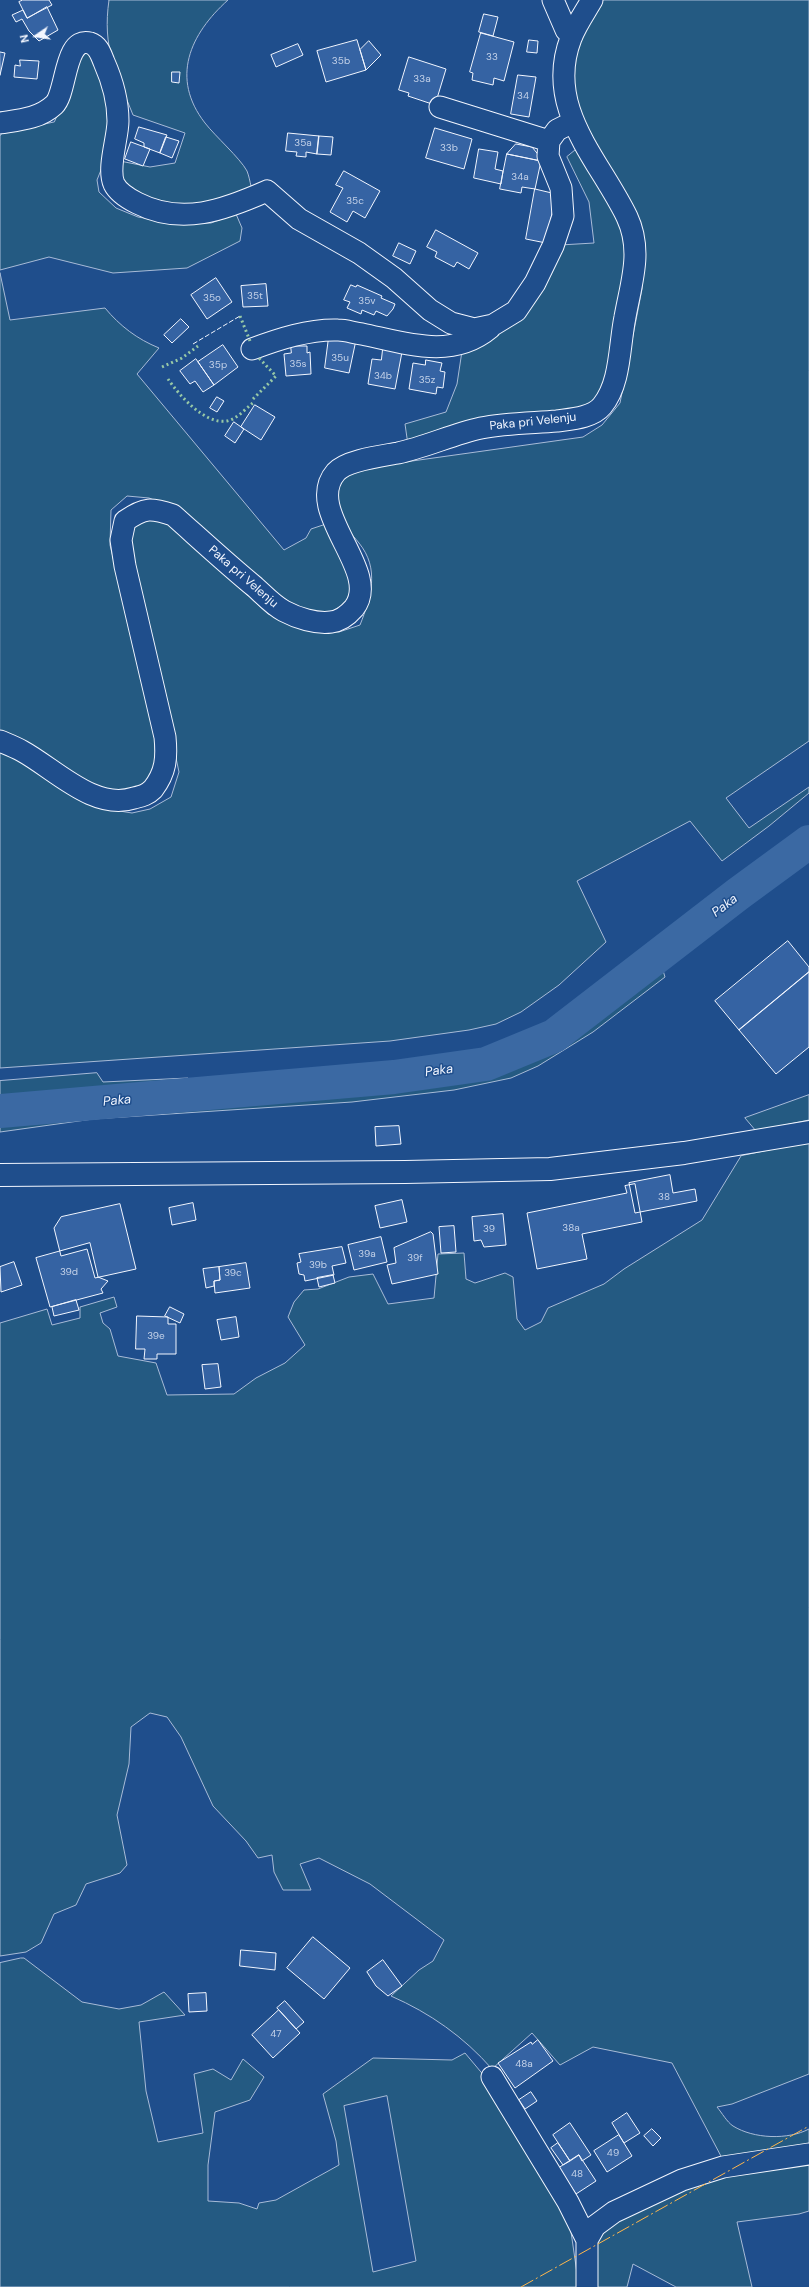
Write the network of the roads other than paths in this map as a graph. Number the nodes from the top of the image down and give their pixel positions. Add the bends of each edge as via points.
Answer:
1 (553, 0) edge
2 (592, 0) edge
3 (572, 36) junction
4 (440, 107) dead end
5 (573, 122) junction
6 (0, 124) edge
7 (549, 141) junction
8 (493, 325) junction
9 (252, 349) dead end
10 (0, 741) edge
11 (809, 1132) edge
12 (0, 1175) edge
13 (492, 2077) dead end
14 (809, 2154) edge
15 (587, 2240) junction
16 (587, 2287) edge

1 - 3 street via 566,30
2 - 3 street, Paka pri Velenju
3 - 5 street, Paka pri Velenju via 563,75 565,97
4 - 7 street
5 - 7 street via 557,130
5 - 10 street, Paka pri Velenju via 627,218 635,239 636,263 614,384 601,408 583,417 482,428 338,469 327,493 332,516 360,584 359,601 348,614 332,622 310,620 283,610 173,515 154,509 140,511 125,521 122,540 125,566 165,737 167,760 159,781 148,794 128,800 104,799 85,791 22,750
6 - 8 street via 43,114 55,104 63,86 72,51 79,44 90,43 99,49 116,97 118,121 112,167 114,184 127,198 148,209 175,215 204,214 267,191 299,219 359,253 394,278 430,310 452,323 474,329
7 - 8 street via 548,156 562,188 563,216 553,246 535,283 516,311
8 - 9 street via 474,340 451,347 426,347 338,330 289,336
11 - 12 main road via 684,1153 550,1169
13 - 15 street via 560,2189
14 - 15 street via 723,2167 682,2180 614,2212 594,2226
15 - 16 street

